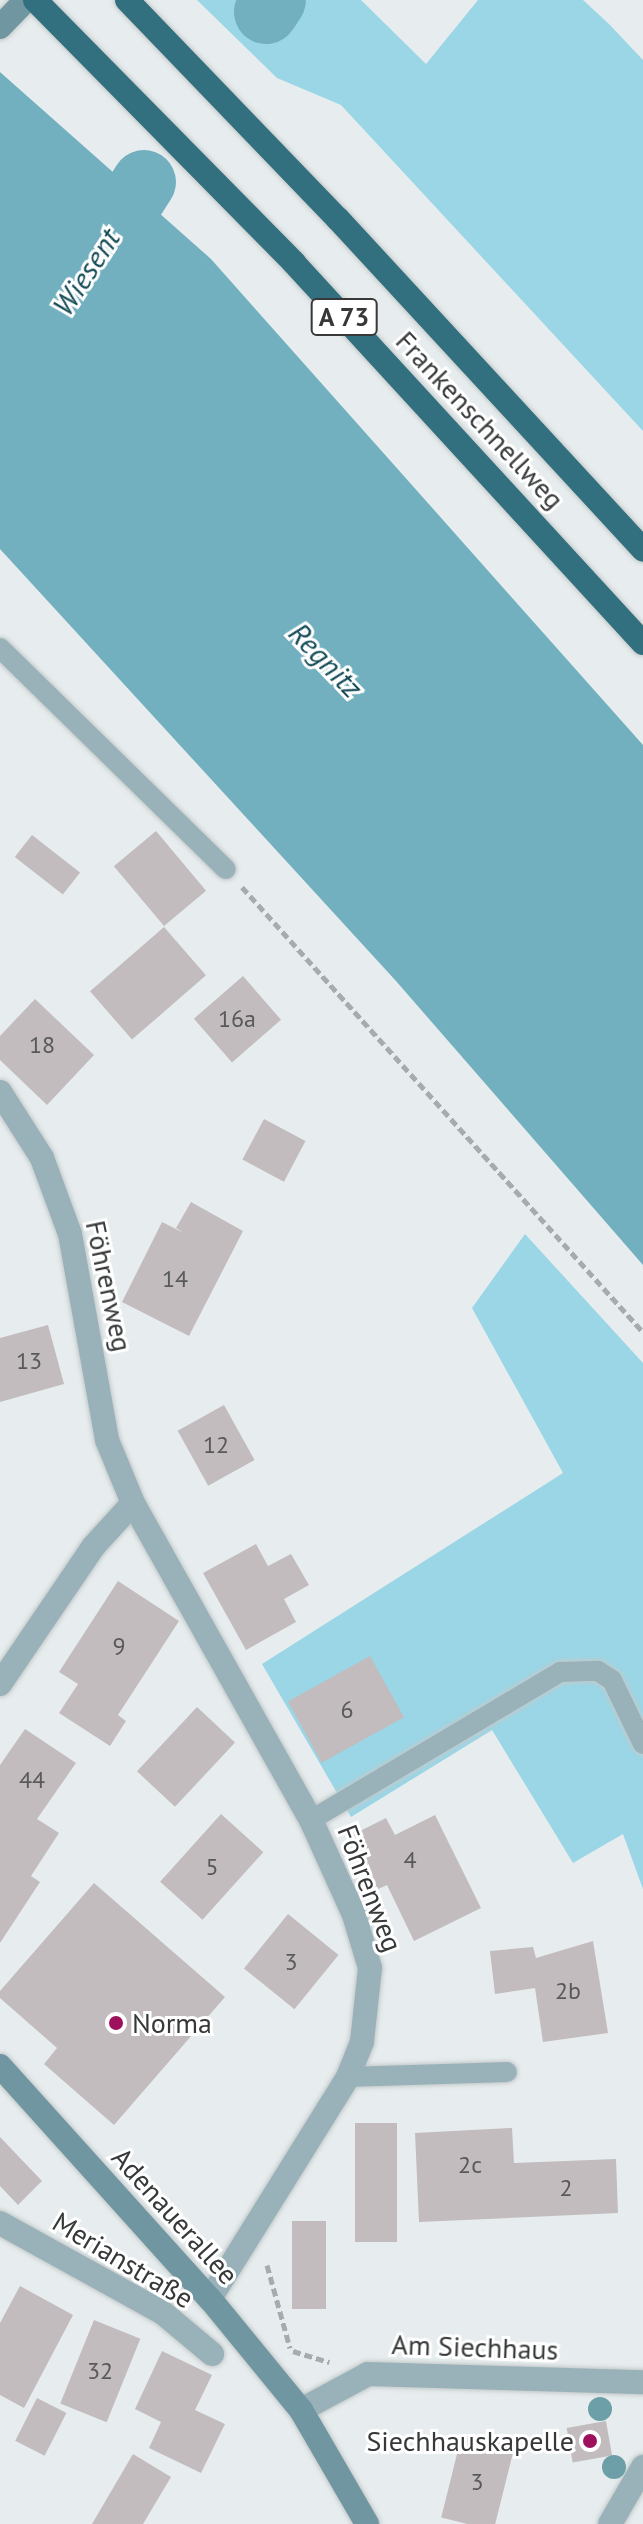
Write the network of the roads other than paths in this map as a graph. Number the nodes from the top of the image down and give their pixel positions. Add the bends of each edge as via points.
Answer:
1 (26, 0) edge
2 (35, 0) edge
3 (127, 0) edge
4 (0, 27) edge
5 (643, 550) edge
6 (643, 643) edge
7 (0, 648) edge
8 (226, 869) road end
9 (0, 1092) edge
10 (133, 1503) junction
11 (0, 1684) edge
12 (643, 1744) edge
13 (311, 1820) junction
14 (0, 2066) edge
15 (507, 2072) dead end
16 (348, 2077) junction
17 (0, 2223) edge
18 (210, 2299) junction
19 (212, 2354) dead end
20 (643, 2382) edge
21 (301, 2410) junction
22 (643, 2467) edge
23 (367, 2524) edge
24 (610, 2524) edge

1 - 4 main road
2 - 6 highway, Frankenschnellweg / A 73 via 294,263
3 - 5 highway, Frankenschnellweg / A 73 via 338,219
7 - 8 lane
9 - 10 street, Föhrenweg via 42,1158 70,1234 107,1440
10 - 11 street via 93,1547
10 - 13 street, Föhrenweg
12 - 13 lane via 612,1680 598,1671 560,1672
13 - 16 street, Föhrenweg via 354,1915 370,1968 362,2042
14 - 18 main road, Adenauerallee
15 - 16 lane
16 - 18 street, Föhrenweg
17 - 19 street, Merianstraße via 163,2313
18 - 21 main road, Adenauerallee
20 - 21 street, Am Siechhaus via 368,2374
21 - 23 main road
22 - 24 street

